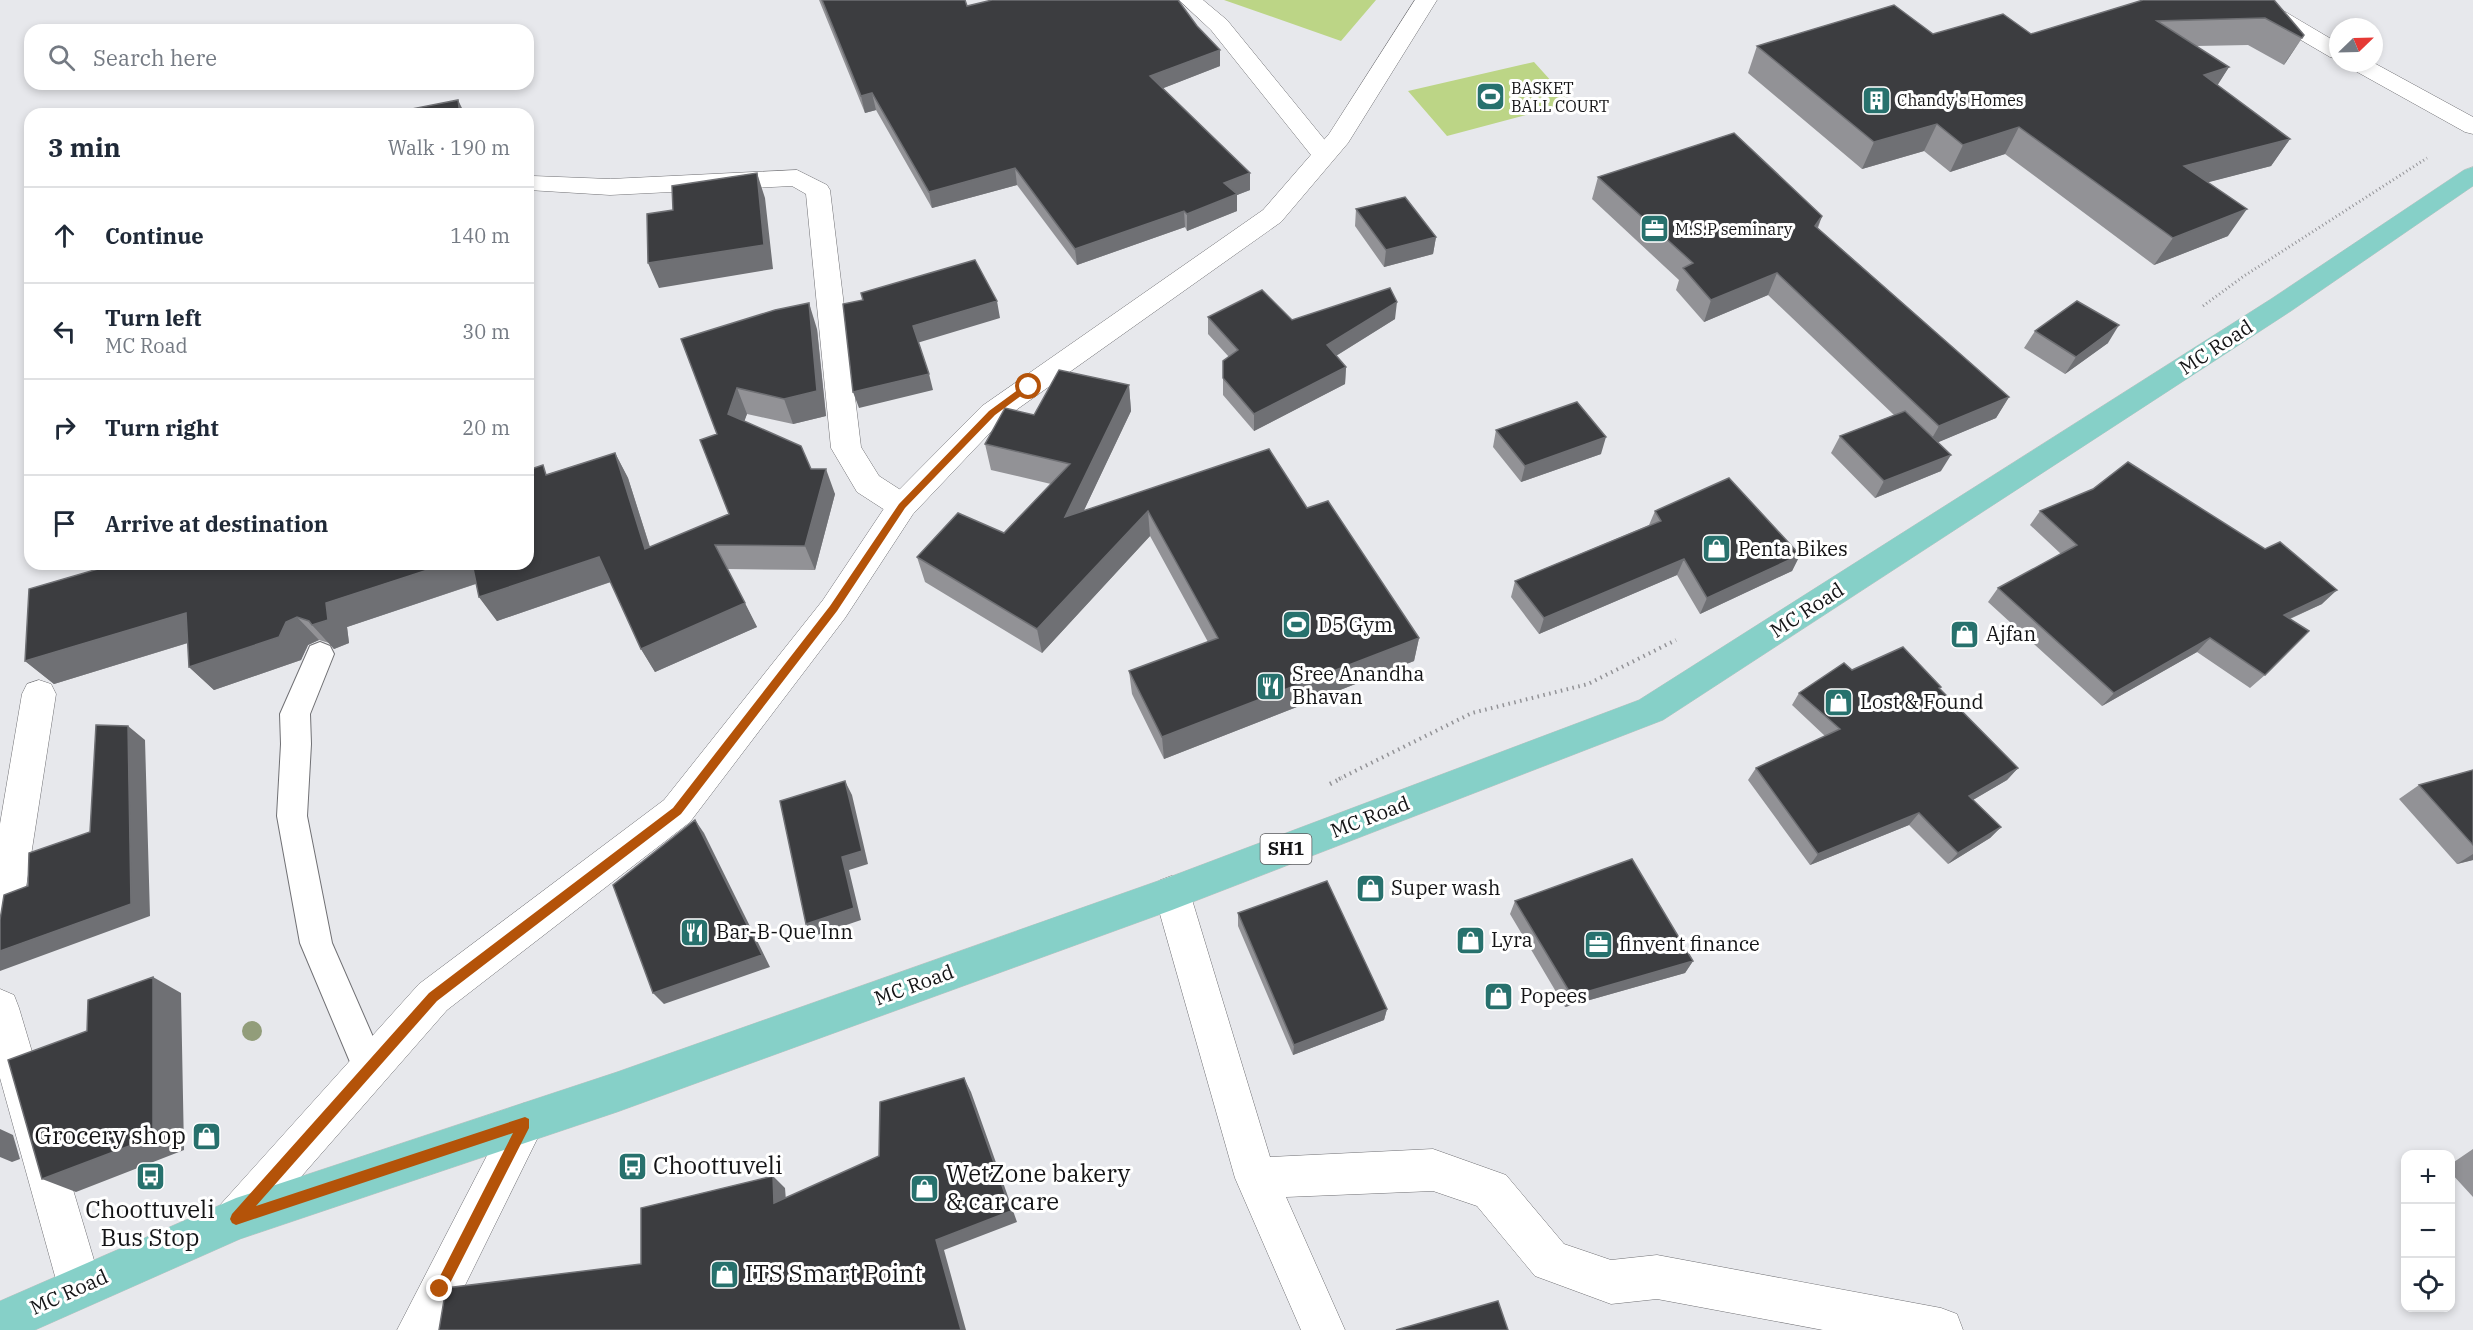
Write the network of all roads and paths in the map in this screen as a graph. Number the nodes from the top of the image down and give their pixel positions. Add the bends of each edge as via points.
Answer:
1 (1190, 0) edge
2 (1426, 0) edge
3 (2249, 0) edge
4 (2329, 47) edge
5 (2374, 72) edge
6 (2473, 127) edge
7 (1324, 155) junction
8 (2431, 156) dead end
9 (2473, 175) edge
10 (534, 184) edge
11 (2202, 307) dead end
12 (902, 506) junction
13 (1678, 639) dead end
14 (320, 654) edge
15 (39, 694) edge
16 (1324, 787) dead end
17 (1172, 893) junction
18 (0, 933) edge
19 (0, 1008) edge
20 (370, 1069) junction
21 (525, 1124) junction
22 (1256, 1179) junction
23 (236, 1219) junction
24 (80, 1287) junction
25 (0, 1323) edge
26 (419, 1330) edge
27 (1323, 1330) edge
28 (1941, 1330) edge

1 - 7 street via 1219,25
2 - 7 street via 1339,138
3 - 4 street
5 - 6 street
7 - 12 street via 1272,216 992,413
8 - 11 path via 2400,172
9 - 17 main road, MC Road / SH1 via 2281,305 1652,710
10 - 12 street via 610,187 797,178 818,190 846,448 868,484
12 - 20 street via 834,609 677,811 433,997
13 - 16 path via 1588,684 1472,713
14 - 20 lane via 295,714 291,816 316,943
15 - 18 street
17 - 21 main road, MC Road / SH1
17 - 22 street
19 - 24 street
20 - 23 street
21 - 23 main road, MC Road / SH1
21 - 26 street
22 - 27 street
22 - 28 street via 1433,1170 1491,1190 1550,1261 1611,1282 1657,1277
23 - 24 main road, MC Road / SH1
24 - 25 main road, MC Road / SH1

